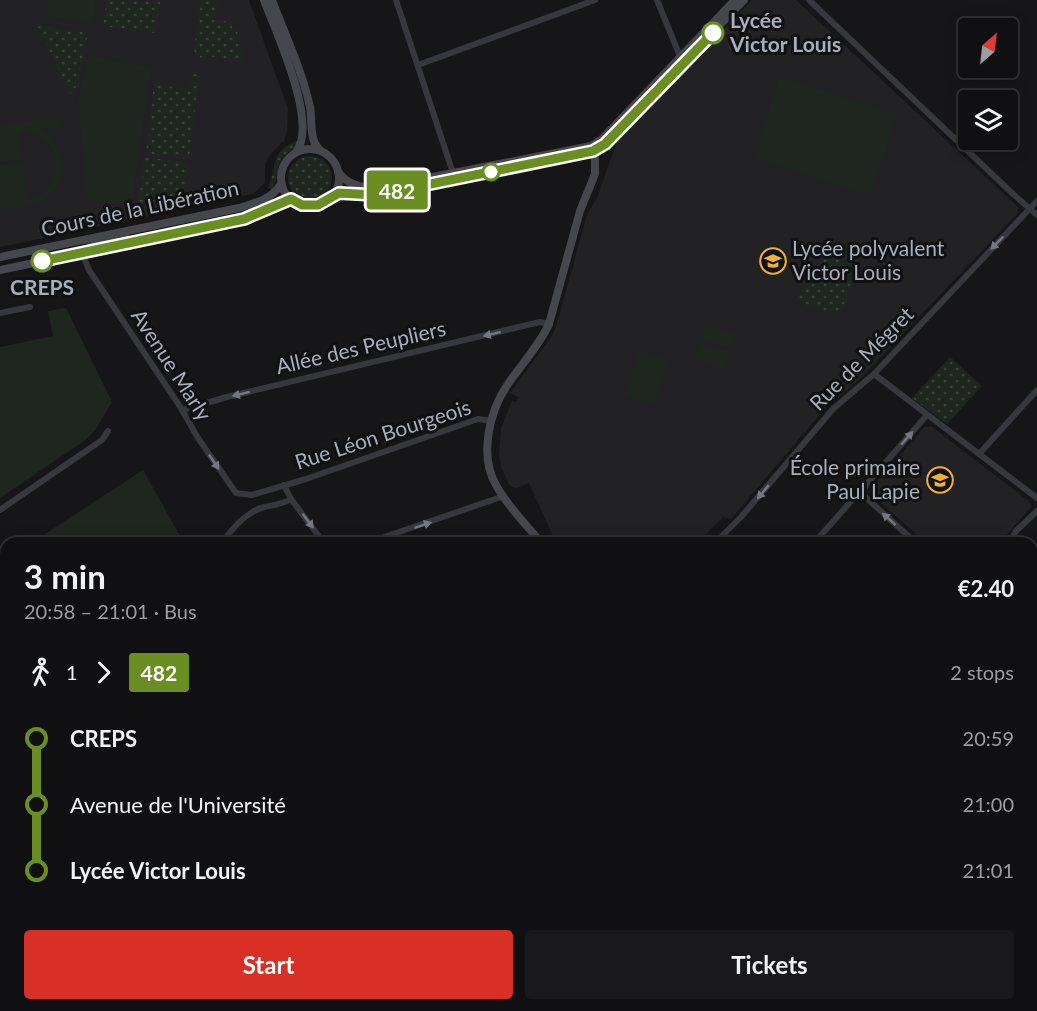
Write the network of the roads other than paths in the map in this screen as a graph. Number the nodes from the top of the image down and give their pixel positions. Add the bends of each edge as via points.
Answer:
1 (264, 0) edge
2 (272, 0) edge
3 (396, 0) edge
4 (595, 0) edge
5 (657, 0) edge
6 (735, 0) edge
7 (744, 0) edge
8 (809, 0) edge
9 (683, 58) junction
10 (418, 65) junction
11 (592, 148) junction
12 (321, 151) junction
13 (296, 152) junction
14 (338, 172) junction
15 (454, 176) junction
16 (281, 184) junction
17 (333, 195) junction
18 (291, 199) junction
19 (1037, 201) edge
20 (1030, 208) junction
21 (1037, 215) edge
22 (157, 225) junction
23 (82, 253) junction
24 (0, 257) edge
25 (0, 270) edge
26 (30, 307) dead end
27 (0, 313) edge
28 (549, 324) junction
29 (874, 374) junction
30 (1037, 390) edge
31 (182, 410) junction
32 (927, 415) junction
33 (492, 421) junction
34 (108, 431) dead end
35 (979, 454) junction
36 (284, 485) junction
37 (236, 493) joint
38 (862, 494) junction
39 (504, 496) junction
40 (1037, 498) edge
41 (291, 499) junction
42 (0, 510) edge
43 (1037, 511) edge
44 (227, 537) edge
45 (320, 537) edge
46 (385, 537) edge
47 (536, 537) edge
48 (721, 537) edge
49 (819, 537) edge
50 (905, 537) edge
51 (1012, 537) edge

1 - 13 main road via 302,109 302,144
2 - 12 main road via 306,90 312,136
3 - 10 street
4 - 10 street
5 - 9 street
6 - 9 main road
7 - 9 main road
8 - 20 street
9 - 11 main road via 605,144
10 - 15 street
11 - 15 main road
11 - 28 main road via 595,174 580,211
12 - 13 main road
12 - 14 main road via 332,159
13 - 16 main road via 283,167
14 - 15 main road via 349,183 368,188
14 - 17 main road
15 - 17 main road via 376,195
16 - 18 main road
16 - 22 main road, Cours de la Libération via 273,195 256,203
17 - 18 main road via 324,203 311,206
18 - 23 main road, Cours de la Libération via 244,219
19 - 20 street, Rue de Mégret
20 - 21 street
20 -> 29 street, Rue de Mégret
22 - 23 main road via 96,244
22 - 24 main road, Cours de la Libération
23 - 25 main road, Cours de la Libération
23 - 31 street, Avenue Marly via 89,270
26 - 27 street
28 -> 31 street, Allée des Peupliers via 540,322
28 - 33 main road via 501,394
29 - 32 street
29 -> 48 street, Rue de Mégret via 833,409
30 - 35 street
31 -> 37 street, Avenue Marly
32 - 35 street
38 -> 32 street
33 - 36 street, Rue Léon Bourgeois via 478,419
33 - 39 main road via 488,457
34 - 42 street via 102,440
35 - 40 street
36 - 37 street, Rue Léon Bourgeois via 252,495
36 - 41 street
38 - 49 street
50 -> 38 street
46 -> 39 street
39 - 47 main road
41 - 44 street via 248,513
41 -> 45 street
43 - 51 street

